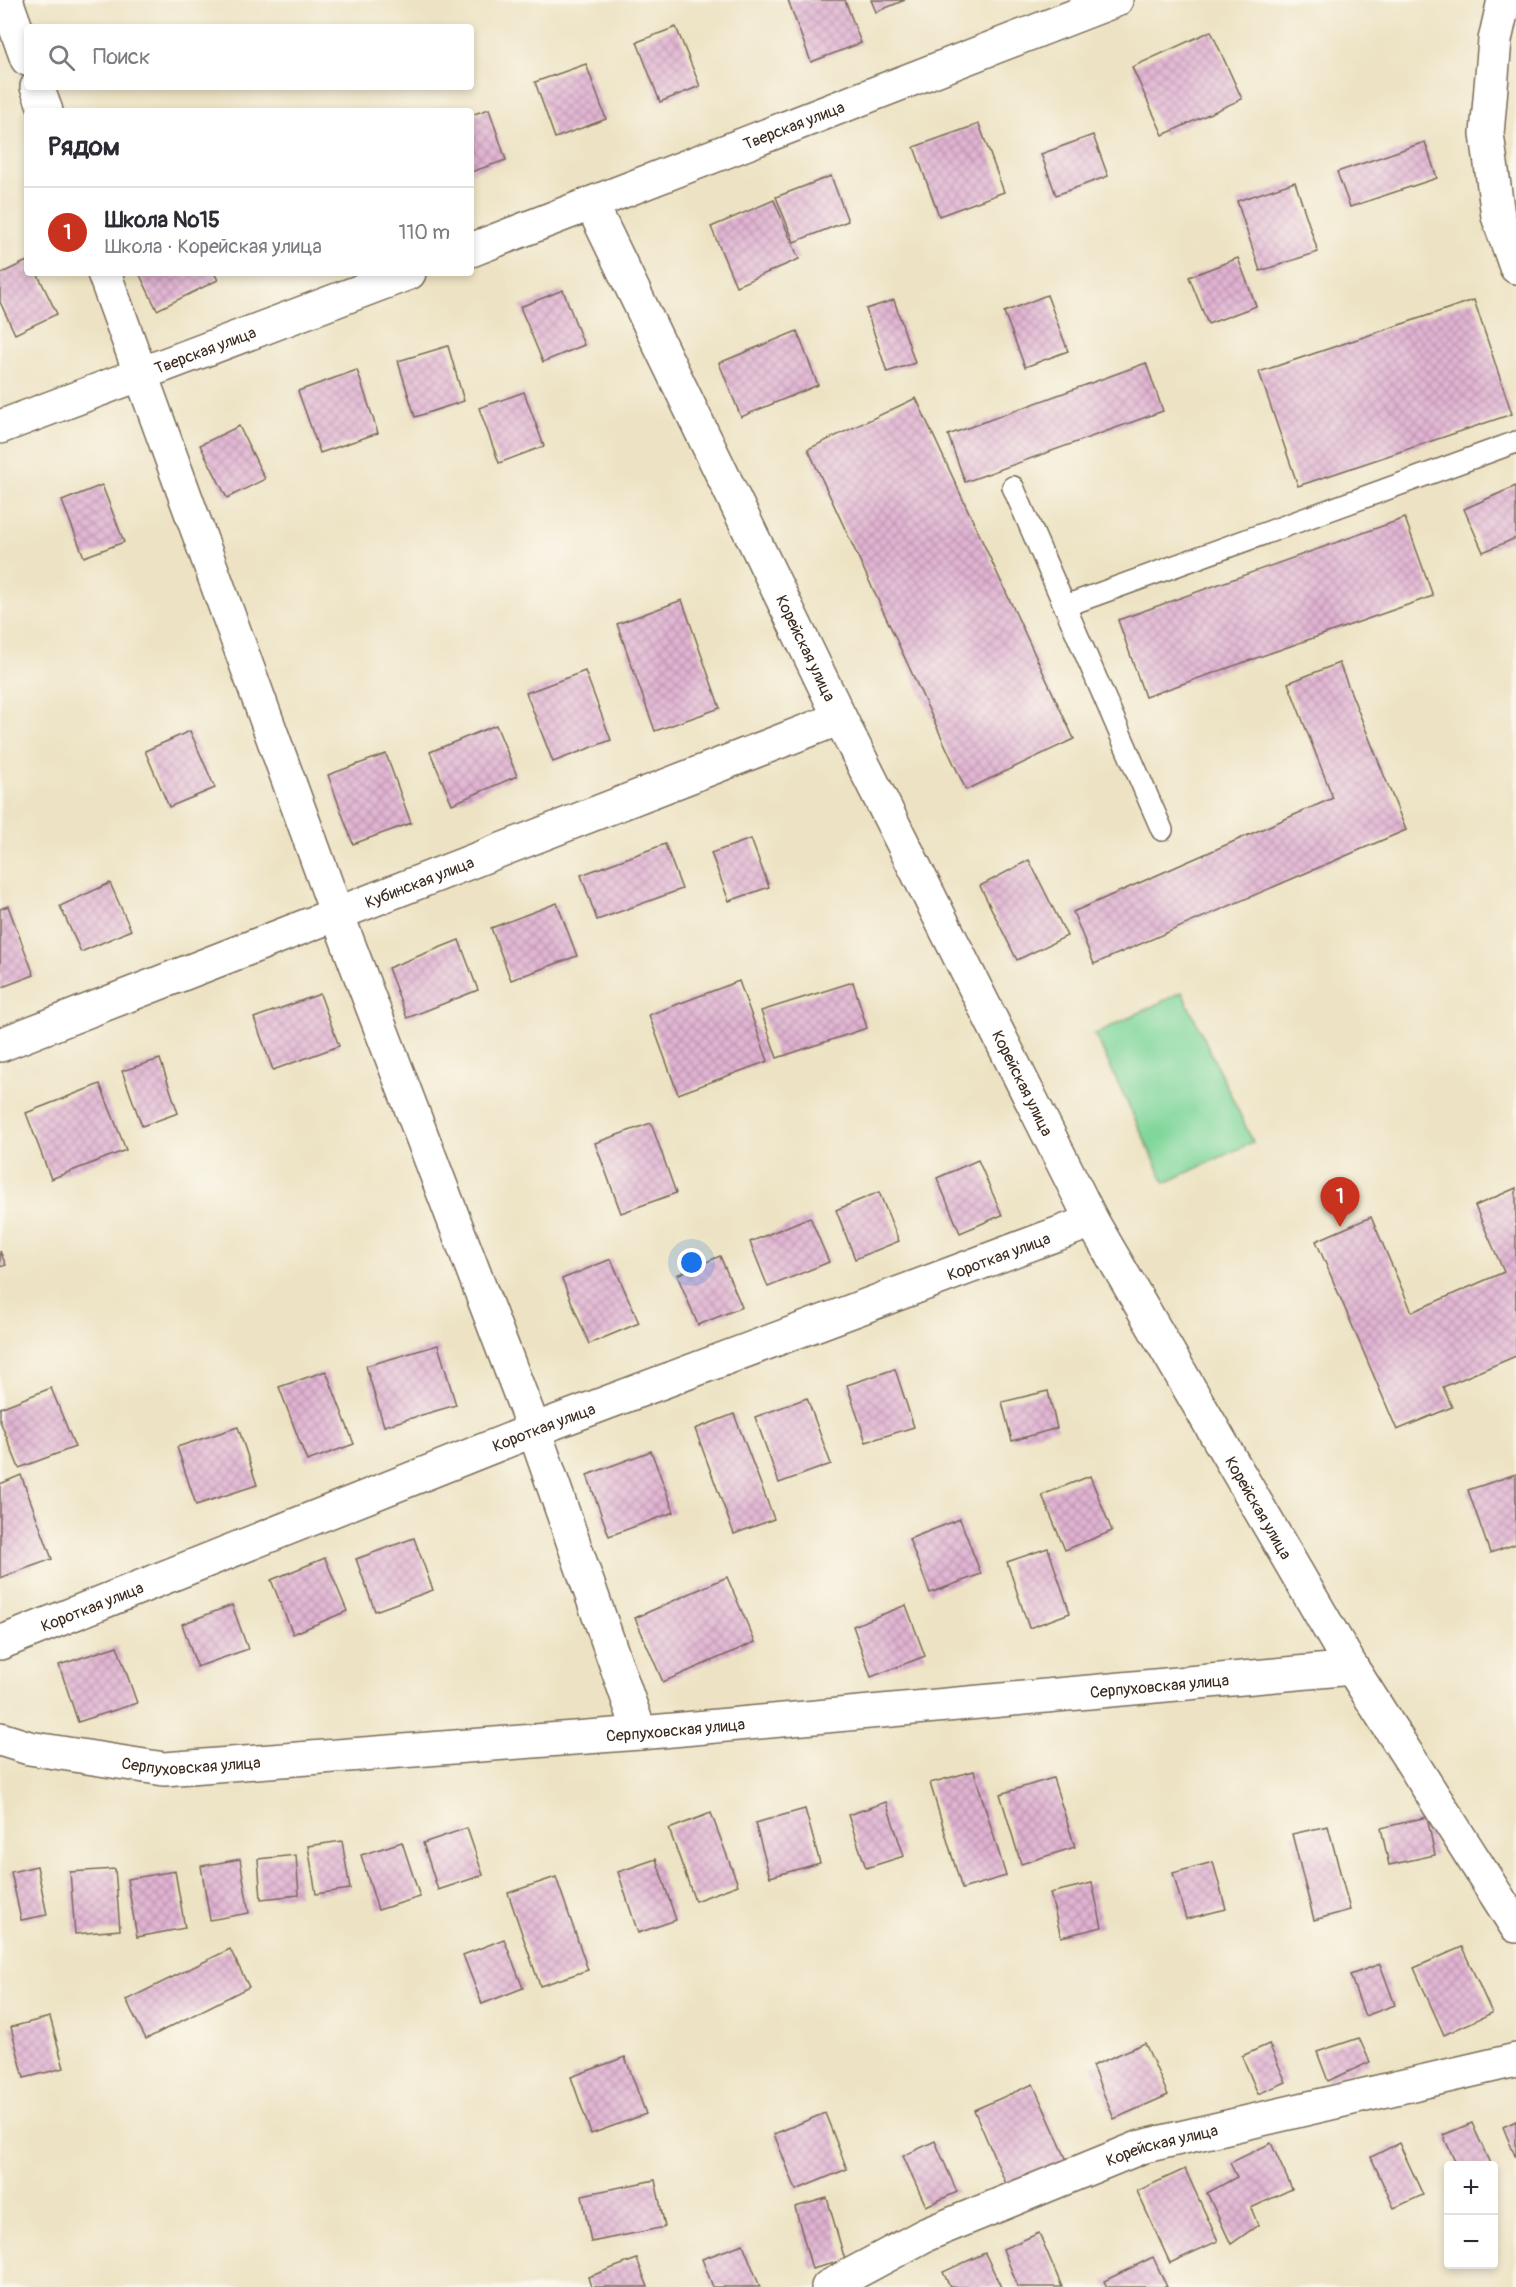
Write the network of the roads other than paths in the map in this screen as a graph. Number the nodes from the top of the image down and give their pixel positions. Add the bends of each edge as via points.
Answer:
1 (6, 0) edge
2 (1116, 0) edge
3 (1504, 0) edge
4 (24, 51) edge
5 (38, 90) edge
6 (45, 108) edge
7 (591, 205) junction
8 (474, 249) edge
9 (1516, 267) edge
10 (105, 276) edge
11 (401, 276) edge
12 (141, 373) junction
13 (0, 427) edge
14 (1516, 442) edge
15 (1013, 487) dead end
16 (1065, 606) junction
17 (840, 718) junction
18 (1162, 830) dead end
19 (337, 914) junction
20 (0, 1045) edge
21 (1092, 1221) junction
22 (534, 1431) junction
23 (0, 1643) edge
24 (1352, 1668) junction
25 (640, 1732) junction
26 (0, 1738) edge
27 (1516, 1926) edge
28 (1516, 2060) edge
29 (828, 2287) edge

1 - 4 street
2 - 7 street, Тверская улица
3 - 9 street via 1487,134 1498,216
5 - 6 street
7 - 8 street, Тверская улица
7 - 17 street, Корейская улица
10 - 12 street
11 - 12 street, Тверская улица
12 - 13 street, Тверская улица
12 - 19 street
14 - 16 lane
15 - 16 lane
16 - 18 lane
17 - 19 street, Кубинская улица
17 - 21 street, Корейская улица
19 - 20 street, Кубинская улица
19 - 22 street
21 - 22 street, Короткая улица
21 - 24 street, Корейская улица
22 - 23 street, Короткая улица
22 - 25 street
24 - 25 street, Серпуховская улица
24 - 27 street, Корейская улица
25 - 26 street, Серпуховская улица via 164,1769 29,1748
28 - 29 street, Корейская улица via 1141,2147 925,2235

